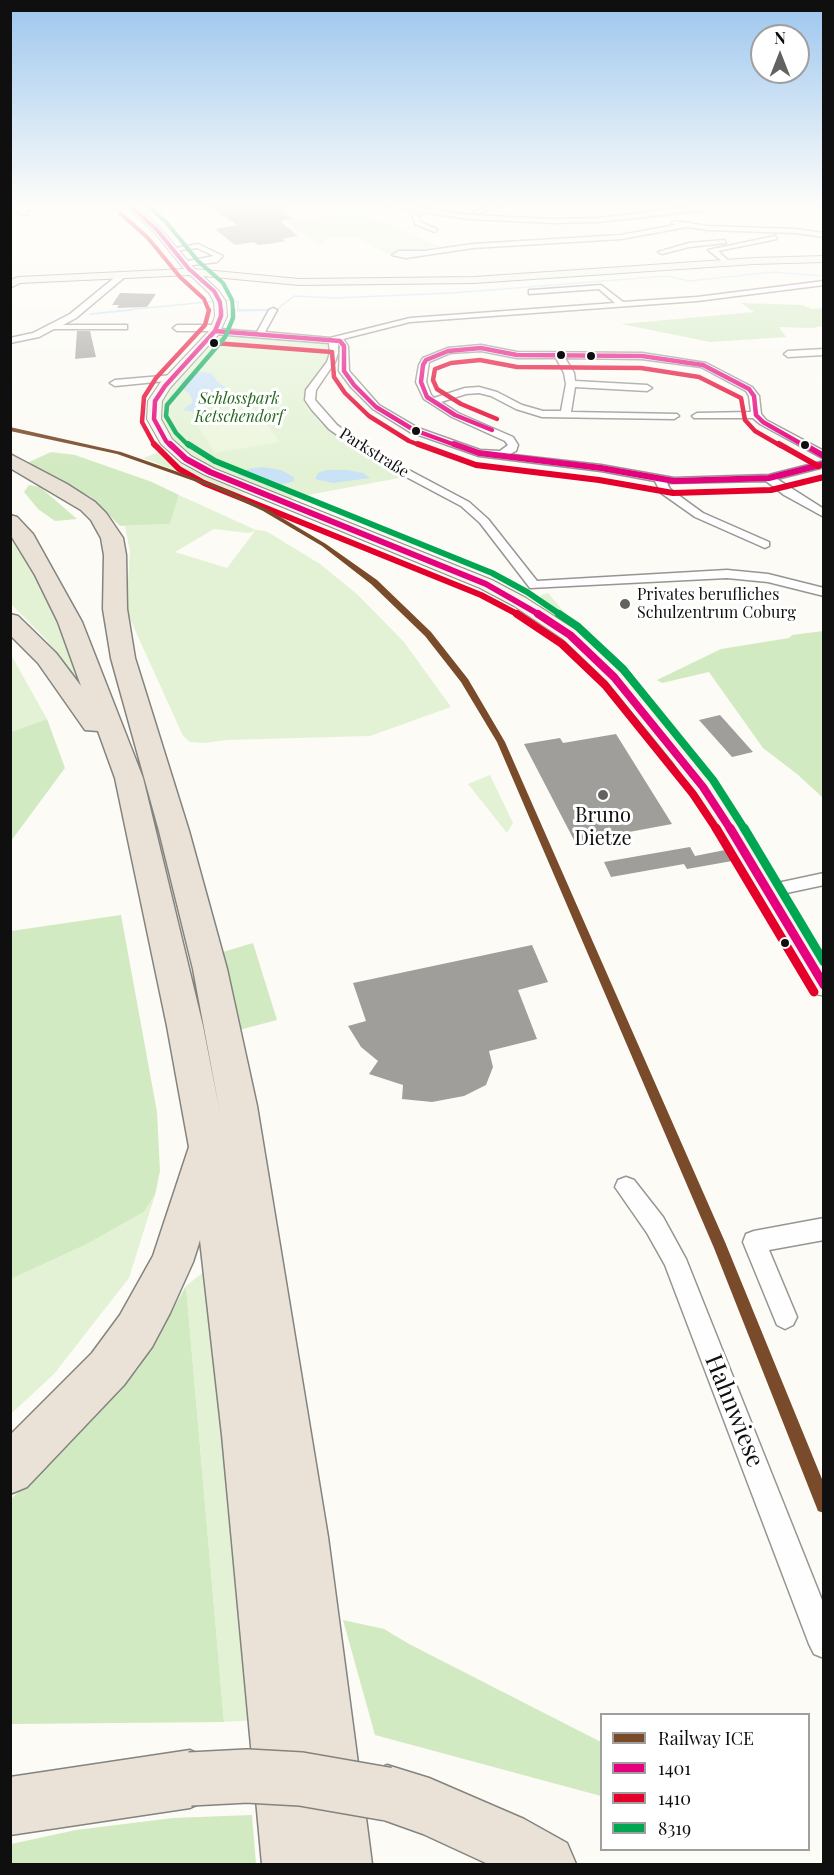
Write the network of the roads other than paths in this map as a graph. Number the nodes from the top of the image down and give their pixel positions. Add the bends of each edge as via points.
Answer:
1 (103, 292) edge
2 (214, 292) edge
3 (608, 292) edge
4 (757, 292) edge
5 (620, 303) junction
6 (273, 310) dead end
7 (53, 327) junction
8 (124, 327) dead end
9 (177, 328) dead end
10 (215, 330) junction
11 (259, 335) junction
12 (333, 339) junction
13 (10, 341) edge
14 (824, 352) edge
15 (788, 354) dead end
16 (560, 355) junction
17 (172, 378) junction
18 (115, 383) dead end
19 (572, 384) junction
20 (647, 388) dead end
21 (433, 401) junction
22 (756, 415) junction
23 (566, 416) junction
24 (674, 416) dead end
25 (697, 416) dead end
26 (501, 454) junction
27 (824, 456) edge
28 (10, 460) edge
29 (824, 464) edge
30 (769, 478) junction
31 (660, 480) junction
32 (10, 500) edge
33 (824, 514) edge
34 (10, 521) edge
35 (765, 544) dead end
36 (824, 592) edge
37 (527, 594) junction
38 (10, 621) edge
39 (142, 721) junction
40 (129, 778) junction
41 (824, 879) edge
42 (768, 891) junction
43 (824, 986) edge
44 (208, 1145) junction
45 (626, 1187) dead end
46 (824, 1229) edge
47 (784, 1317) dead end
48 (10, 1470) edge
49 (824, 1644) edge
50 (10, 1806) edge
51 (292, 1864) edge
52 (342, 1864) edge
53 (546, 1864) edge

1 - 7 street
2 - 10 street via 221,316
3 - 5 street
4 - 5 street
5 - 12 street via 410,320
6 - 11 street
7 - 8 street
7 - 13 street
9 - 10 street
10 - 11 street
10 - 17 street
11 - 12 street
12 - 26 street via 344,346 348,377 390,416 459,447
12 - 37 street, Parkstraße via 331,362 312,388 310,400 333,427 359,447 465,504 484,521
14 - 15 street
16 - 19 street
16 - 21 street via 512,354 481,348 435,354 423,365 421,382 423,391
16 - 22 street via 642,356 709,366 749,389 754,396
17 - 18 street
17 - 37 street via 155,401 154,419 166,441 195,464 462,573
19 - 20 street
19 - 23 street
21 - 23 street via 479,390 526,410
21 - 26 street via 455,415 506,436 513,445
22 - 25 street
22 - 27 street
23 - 24 street
26 - 31 street
28 - 39 highway via 88,506 112,538 119,637
29 - 30 street
30 - 31 street
30 - 33 street
31 - 35 street via 665,491 699,515
32 - 39 highway via 32,524 63,570
34 - 40 highway via 22,534 70,622
36 - 37 street via 768,578 727,574
37 - 42 street via 614,677 648,717 703,787
38 - 40 highway via 70,688
39 - 52 highway via 210,969 238,1106 303,1537
40 - 44 highway
41 - 42 street
42 - 43 street
44 - 48 highway via 172,1262 136,1331 108,1369
44 - 51 highway via 249,1458
45 - 49 street, Hahnwiese via 655,1225 674,1259
46 - 47 street via 754,1242
50 - 53 highway, bridge via 190,1779 301,1779 387,1794 429,1807

